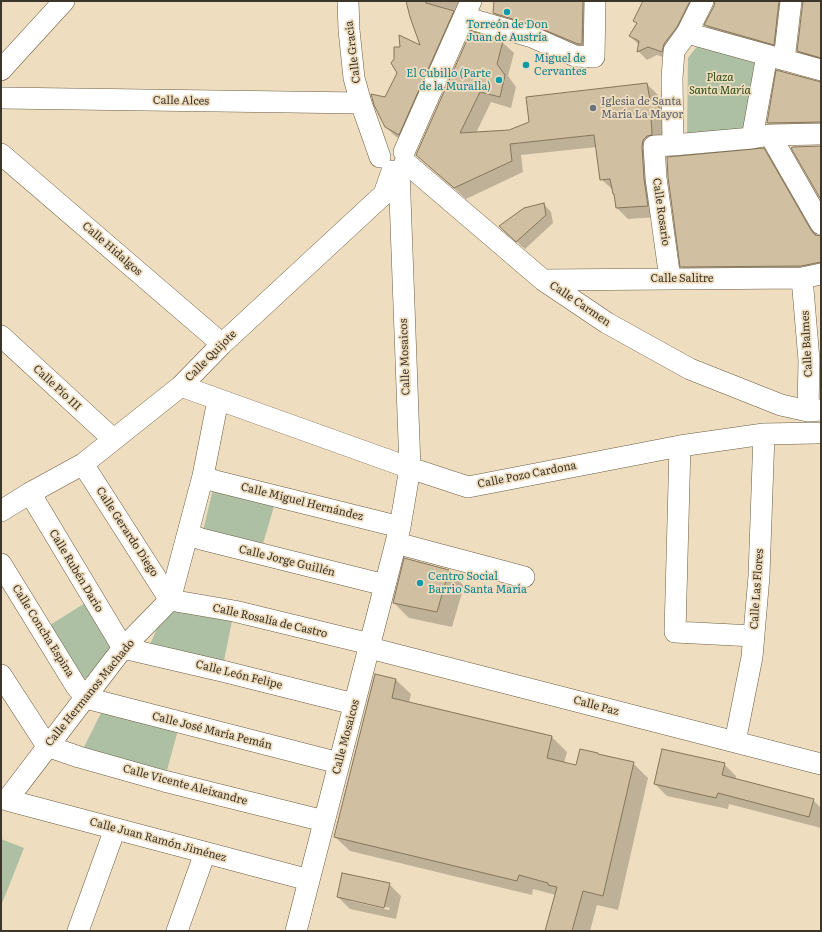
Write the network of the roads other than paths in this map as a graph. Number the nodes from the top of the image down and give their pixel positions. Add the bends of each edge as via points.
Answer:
1 (64, 1) edge
2 (348, 1) edge
3 (595, 1) edge
4 (703, 1) edge
5 (791, 1) edge
6 (468, 9) edge
7 (687, 33) junction
8 (775, 58) junction
9 (1, 70) edge
10 (821, 70) edge
11 (1, 98) edge
12 (361, 103) junction
13 (821, 134) edge
14 (761, 136) junction
15 (663, 145) junction
16 (1, 154) edge
17 (395, 160) junction
18 (821, 224) edge
19 (812, 276) edge
20 (670, 279) junction
21 (543, 280) junction
22 (1, 336) edge
23 (222, 344) junction
24 (181, 386) junction
25 (218, 400) junction
26 (781, 405) junction
27 (816, 410) edge
28 (772, 434) junction
29 (818, 436) edge
30 (113, 439) junction
31 (680, 446) junction
32 (83, 464) junction
33 (410, 468) junction
34 (203, 476) junction
35 (30, 493) junction
36 (1, 511) edge
37 (189, 534) junction
38 (398, 535) junction
39 (1, 564) edge
40 (524, 577) dead end
41 (385, 586) junction
42 (170, 600) junction
43 (754, 636) junction
44 (370, 646) junction
45 (123, 648) junction
46 (1, 675) edge
47 (86, 698) junction
48 (354, 704) junction
49 (734, 742) junction
50 (47, 746) junction
51 (339, 763) junction
52 (821, 764) edge
53 (4, 797) edge
54 (324, 821) junction
55 (114, 829) junction
56 (205, 853) junction
57 (309, 880) junction
58 (78, 931) edge
59 (177, 931) edge
60 (296, 931) edge

1 - 9 street
2 - 12 street, Calle Gracia via 354,78
3 - 6 street via 594,57 574,56
4 - 7 street, Calle Rosario
5 - 8 street
6 - 17 street, Calle Quijote
7 - 8 street
7 - 15 street, Calle Rosario via 674,50
8 - 10 street
8 - 14 street
11 - 12 street, Calle Alces
12 - 17 street, Calle Gracia
13 - 14 street
14 - 15 street
14 - 18 street
15 - 20 street, Calle Rosario via 656,178
16 - 23 street, Calle Hidalgos
17 - 21 street, Calle Carmen
17 - 23 street, Calle Quijote via 384,194
17 - 33 street, Calle Mosaicos
19 - 20 street, Calle Salitre
19 - 27 street, Calle Balmes via 809,360
20 - 21 street, Calle Salitre
21 - 26 street, Calle Carmen via 607,323 690,369
22 - 30 street, Calle Pío III
23 - 24 street, Calle Quijote
24 - 25 street, Calle Pozo Cardona
24 - 30 street, Calle Quijote
25 - 33 street, Calle Pozo Cardona
25 - 34 street, Calle Hermanos Machado
26 - 27 street, Calle Carmen
26 - 28 street, Calle Las Flores
27 - 29 street, Calle Balmes
28 - 29 street, Calle Pozo Cardona
28 - 31 street, Calle Pozo Cardona
28 - 43 street, Calle Las Flores
30 - 32 street, Calle Quijote
31 - 33 street, Calle Pozo Cardona via 468,487
31 - 43 street via 675,632
32 - 35 street, Calle Quijote
32 - 42 street, Calle Gerardo Diego
33 - 38 street, Calle Mosaicos
34 - 37 street, Calle Hermanos Machado
34 - 38 street, Calle Miguel Hernández
35 - 36 street, Calle Quijote
35 - 45 street, Calle Rubén Darío
37 - 41 street, Calle Jorge Guillén
37 - 42 street, Calle Hermanos Machado
38 - 40 street
38 - 41 street, Calle Mosaicos
39 - 47 street, Calle Concha Espina via 76,686
41 - 44 street, Calle Mosaicos
42 - 44 street, Calle Rosalía de Castro via 234,611
42 - 45 street, Calle Hermanos Machado
43 - 49 street, Calle Las Flores via 752,658
44 - 48 street, Calle Mosaicos
44 - 49 street, Calle Paz
45 - 47 street, Calle Hermanos Machado
45 - 48 street, Calle León Felipe
46 - 50 street
47 - 50 street, Calle Hermanos Machado
47 - 51 street, Calle José María Pemán
48 - 51 street, Calle Mosaicos
49 - 52 street, Calle Paz
50 - 53 street, Calle Hermanos Machado
50 - 54 street, Calle Vicente Aleixandre via 164,781
51 - 54 street, Calle Mosaicos
53 - 55 street, Calle Juan Ramón Jiménez
54 - 57 street, Calle Mosaicos
55 - 56 street, Calle Juan Ramón Jiménez
55 - 58 street
56 - 57 street, Calle Juan Ramón Jiménez
56 - 59 street
57 - 60 street, Calle Mosaicos

